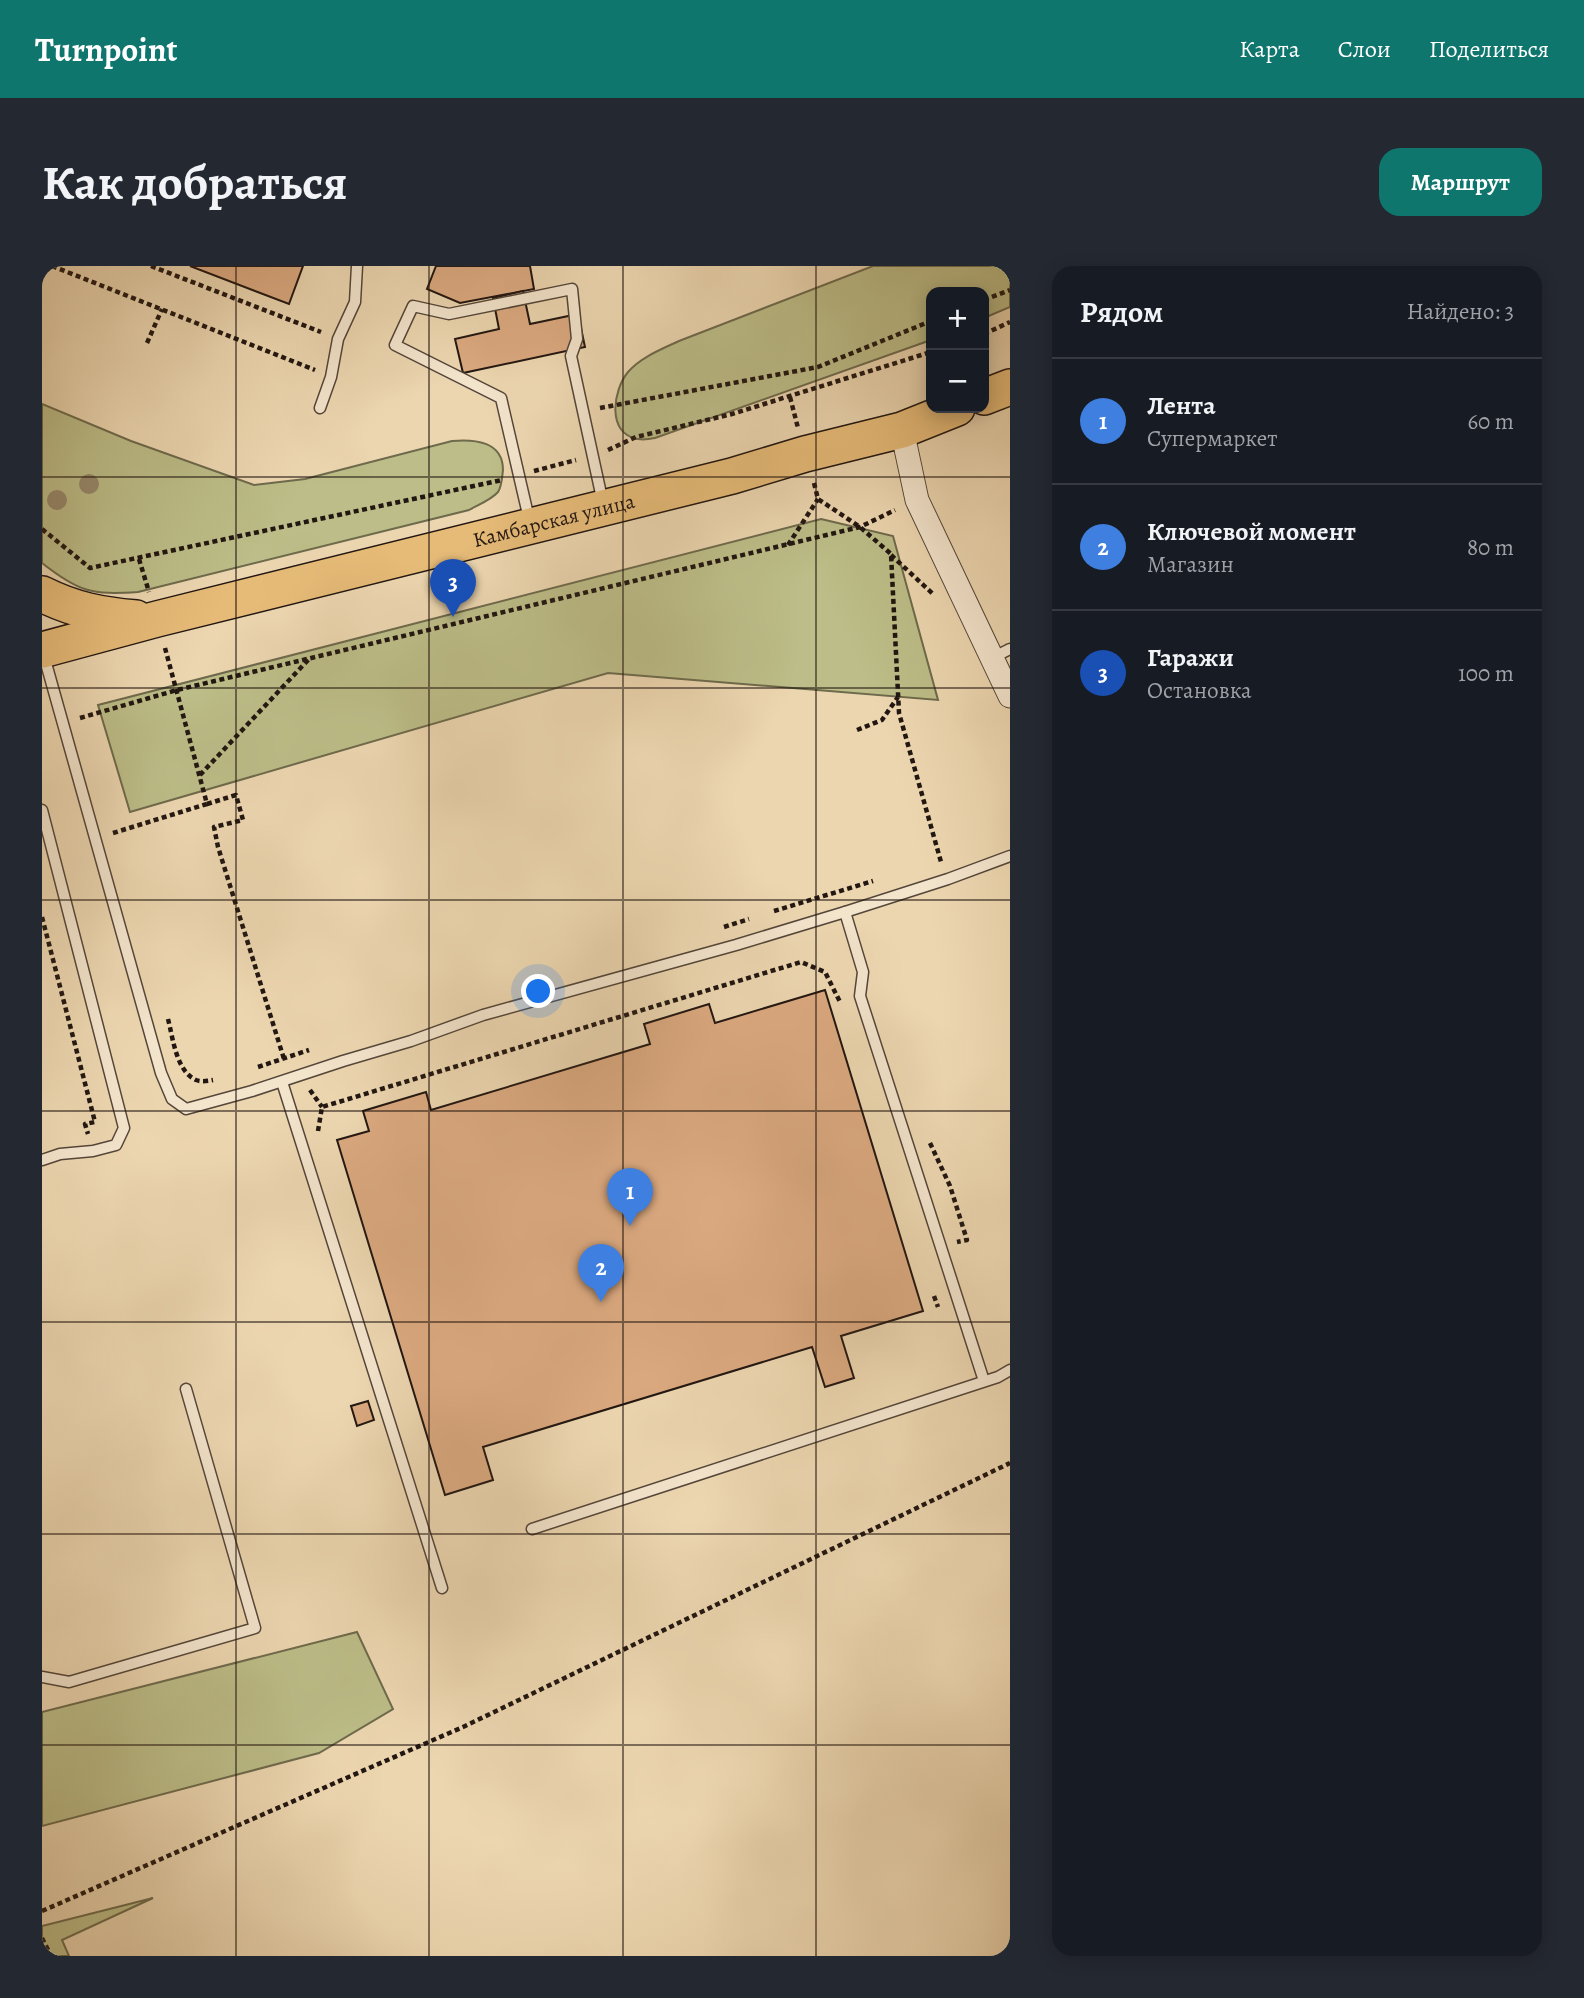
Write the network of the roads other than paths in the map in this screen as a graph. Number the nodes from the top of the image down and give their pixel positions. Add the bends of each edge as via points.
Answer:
1 (357, 266) edge
2 (1010, 387) edge
3 (989, 395) edge
4 (320, 408) dead end
5 (944, 413) edge
6 (902, 430) junction
7 (605, 509) junction
8 (531, 527) junction
9 (42, 594) edge
10 (157, 620) junction
11 (42, 650) edge
12 (1001, 654) edge
13 (1010, 696) edge
14 (42, 810) edge
15 (1010, 856) edge
16 (845, 912) junction
17 (282, 1082) junction
18 (42, 1160) edge
19 (1010, 1370) edge
20 (984, 1381) junction
21 (186, 1389) dead end
22 (532, 1529) dead end
23 (442, 1588) dead end
24 (42, 1675) edge

1 - 4 lane via 355,302 338,339
2 - 3 main road
5 - 6 main road, Камбарская улица
6 - 7 main road, Камбарская улица
6 - 12 street via 917,500
7 - 8 main road, Камбарская улица
7 - 8 lane via 571,356 577,339 572,289 449,314 413,306 395,345 501,398
8 - 10 main road, Камбарская улица
9 - 10 main road via 64,606 99,614
10 - 11 main road, Камбарская улица
11 - 17 lane via 172,1099 186,1109
12 - 13 street
14 - 18 lane via 124,1128 116,1144
15 - 16 lane
16 - 17 lane via 483,1015
16 - 20 lane via 863,972 860,996
17 - 23 lane
19 - 20 lane
20 - 22 lane
21 - 24 lane via 255,1628 69,1682

